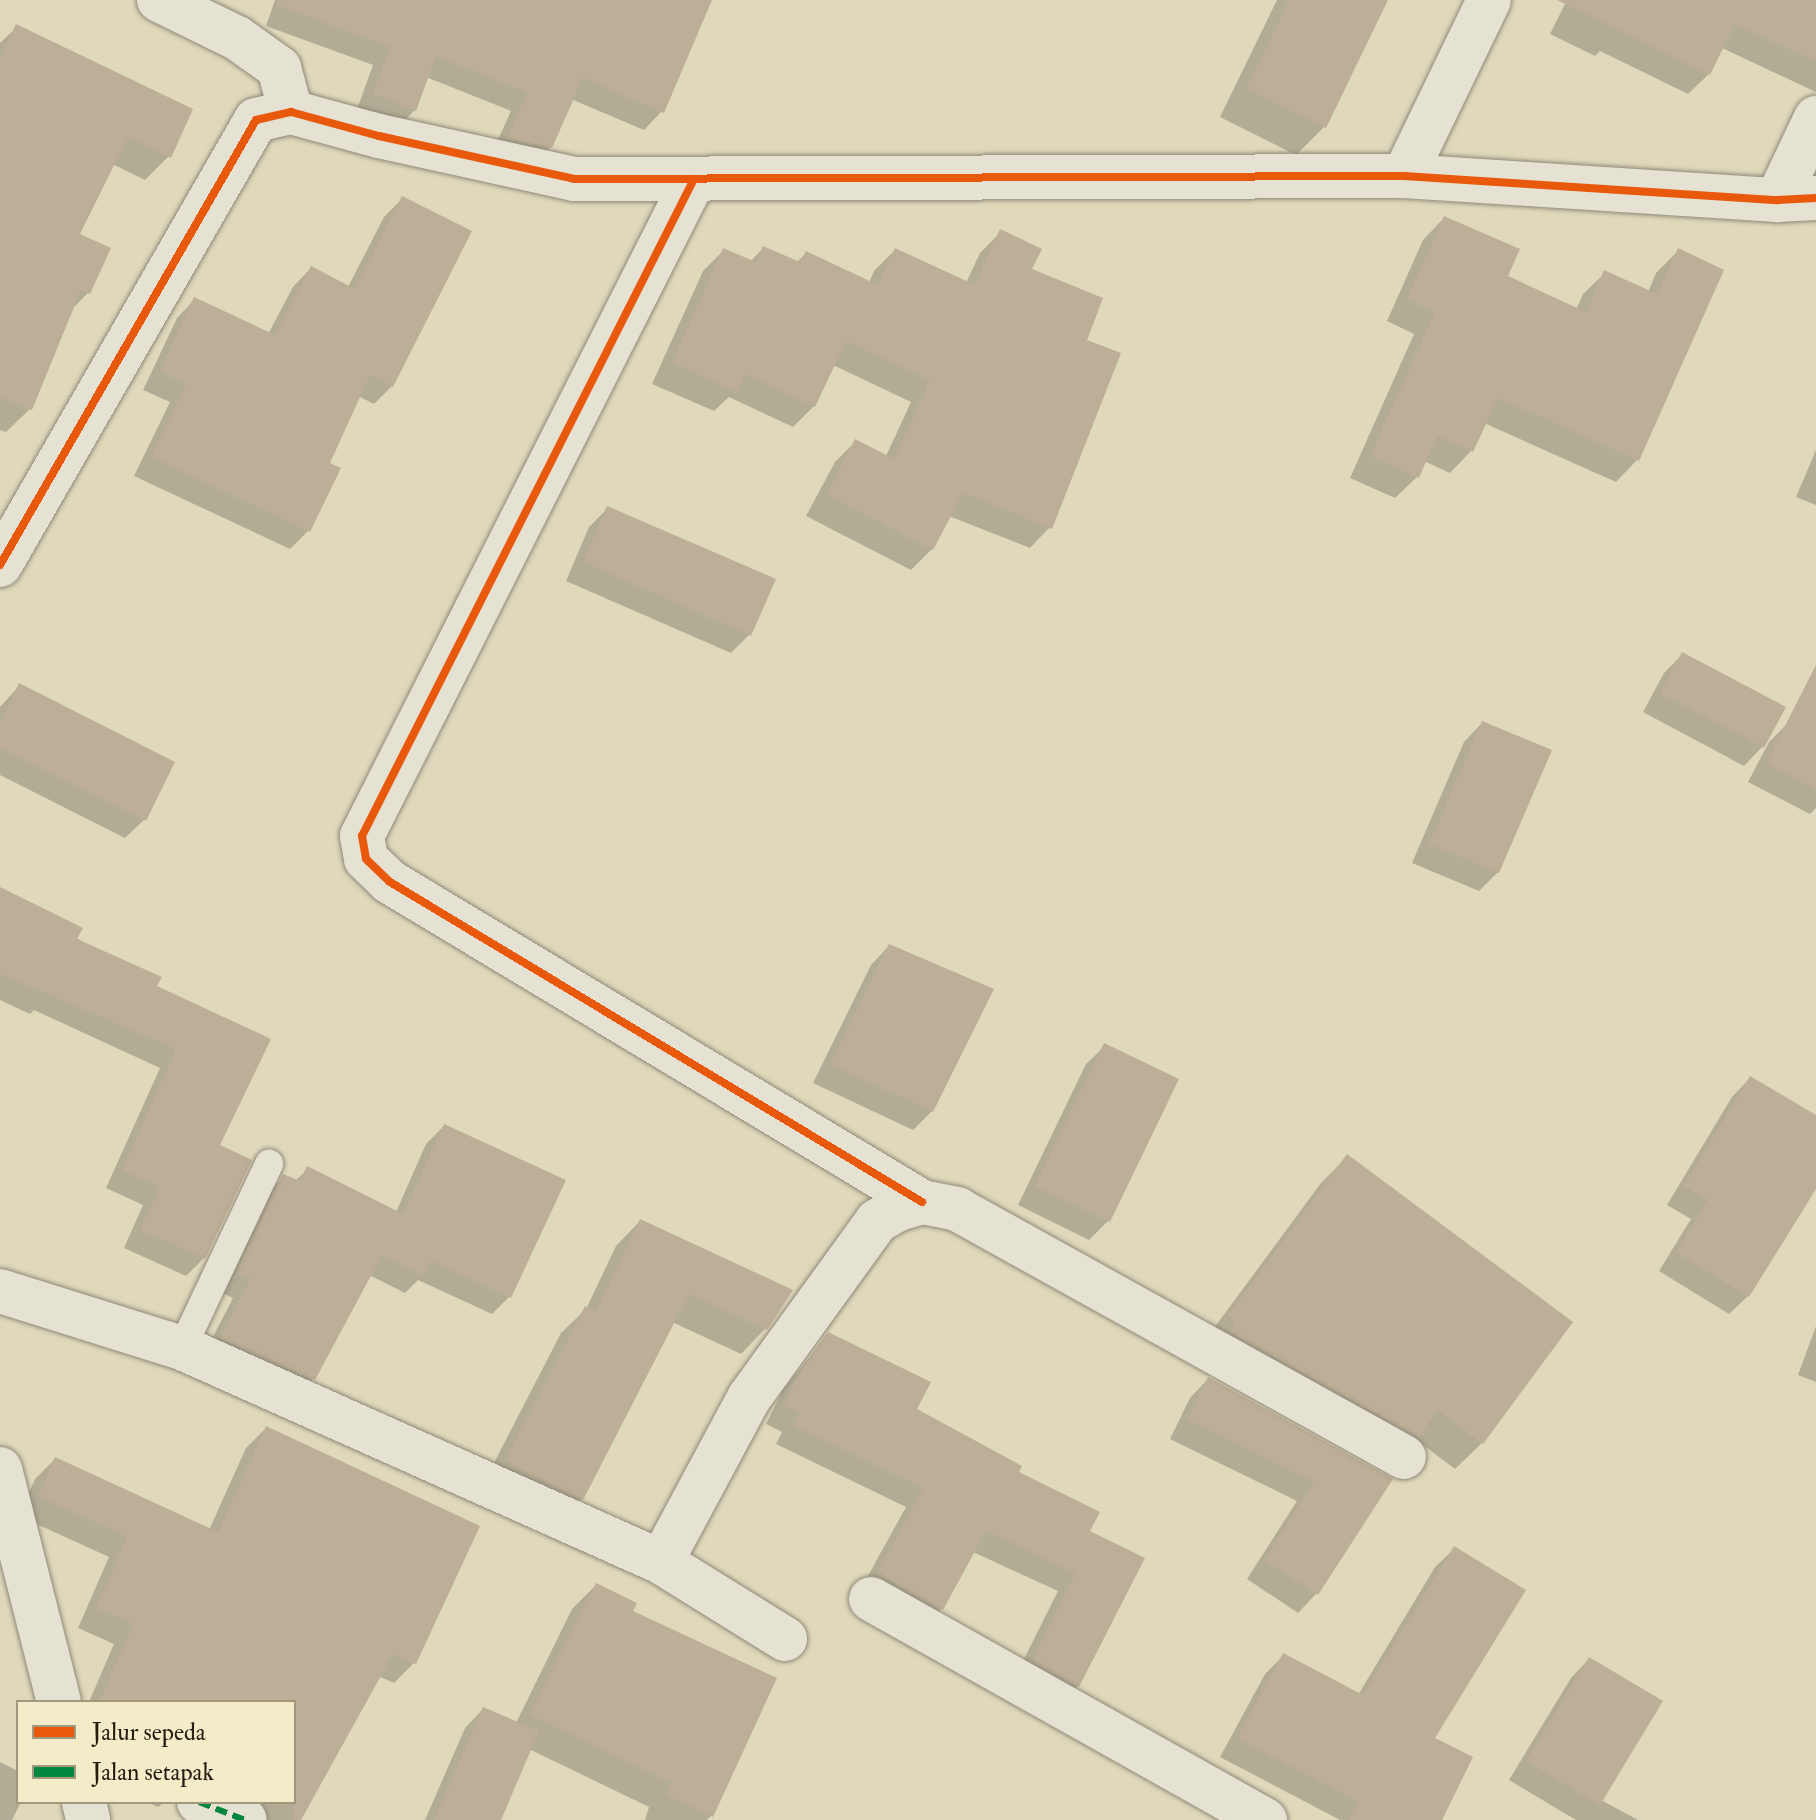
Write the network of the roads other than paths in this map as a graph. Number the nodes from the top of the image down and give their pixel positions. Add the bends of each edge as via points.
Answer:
1 (159, 0) edge
2 (1489, 0) edge
3 (291, 112) junction
4 (1816, 118) edge
5 (1404, 176) junction
6 (694, 179) junction
7 (1796, 199) edge
8 (0, 565) edge
9 (269, 1164) dead end
10 (922, 1202) junction
11 (0, 1291) edge
12 (182, 1348) junction
13 (1404, 1457) dead end
14 (0, 1472) edge
15 (661, 1562) junction
16 (871, 1599) dead end
17 (785, 1639) dead end
18 (58, 1700) edge
19 (204, 1804) edge
20 (245, 1820) edge
21 (1265, 1820) edge

1 - 3 street via 237,38 279,68
2 - 5 street
3 - 6 street via 574,179
3 - 8 street via 256,120
4 - 7 street
5 - 6 street
5 - 7 street
6 - 10 street via 362,836 366,859 390,882
9 - 12 lane
10 - 13 street via 957,1209
10 - 15 street via 877,1221 749,1398
11 - 12 street
12 - 15 street
14 - 18 street
15 - 17 street
16 - 21 street
19 - 20 street

